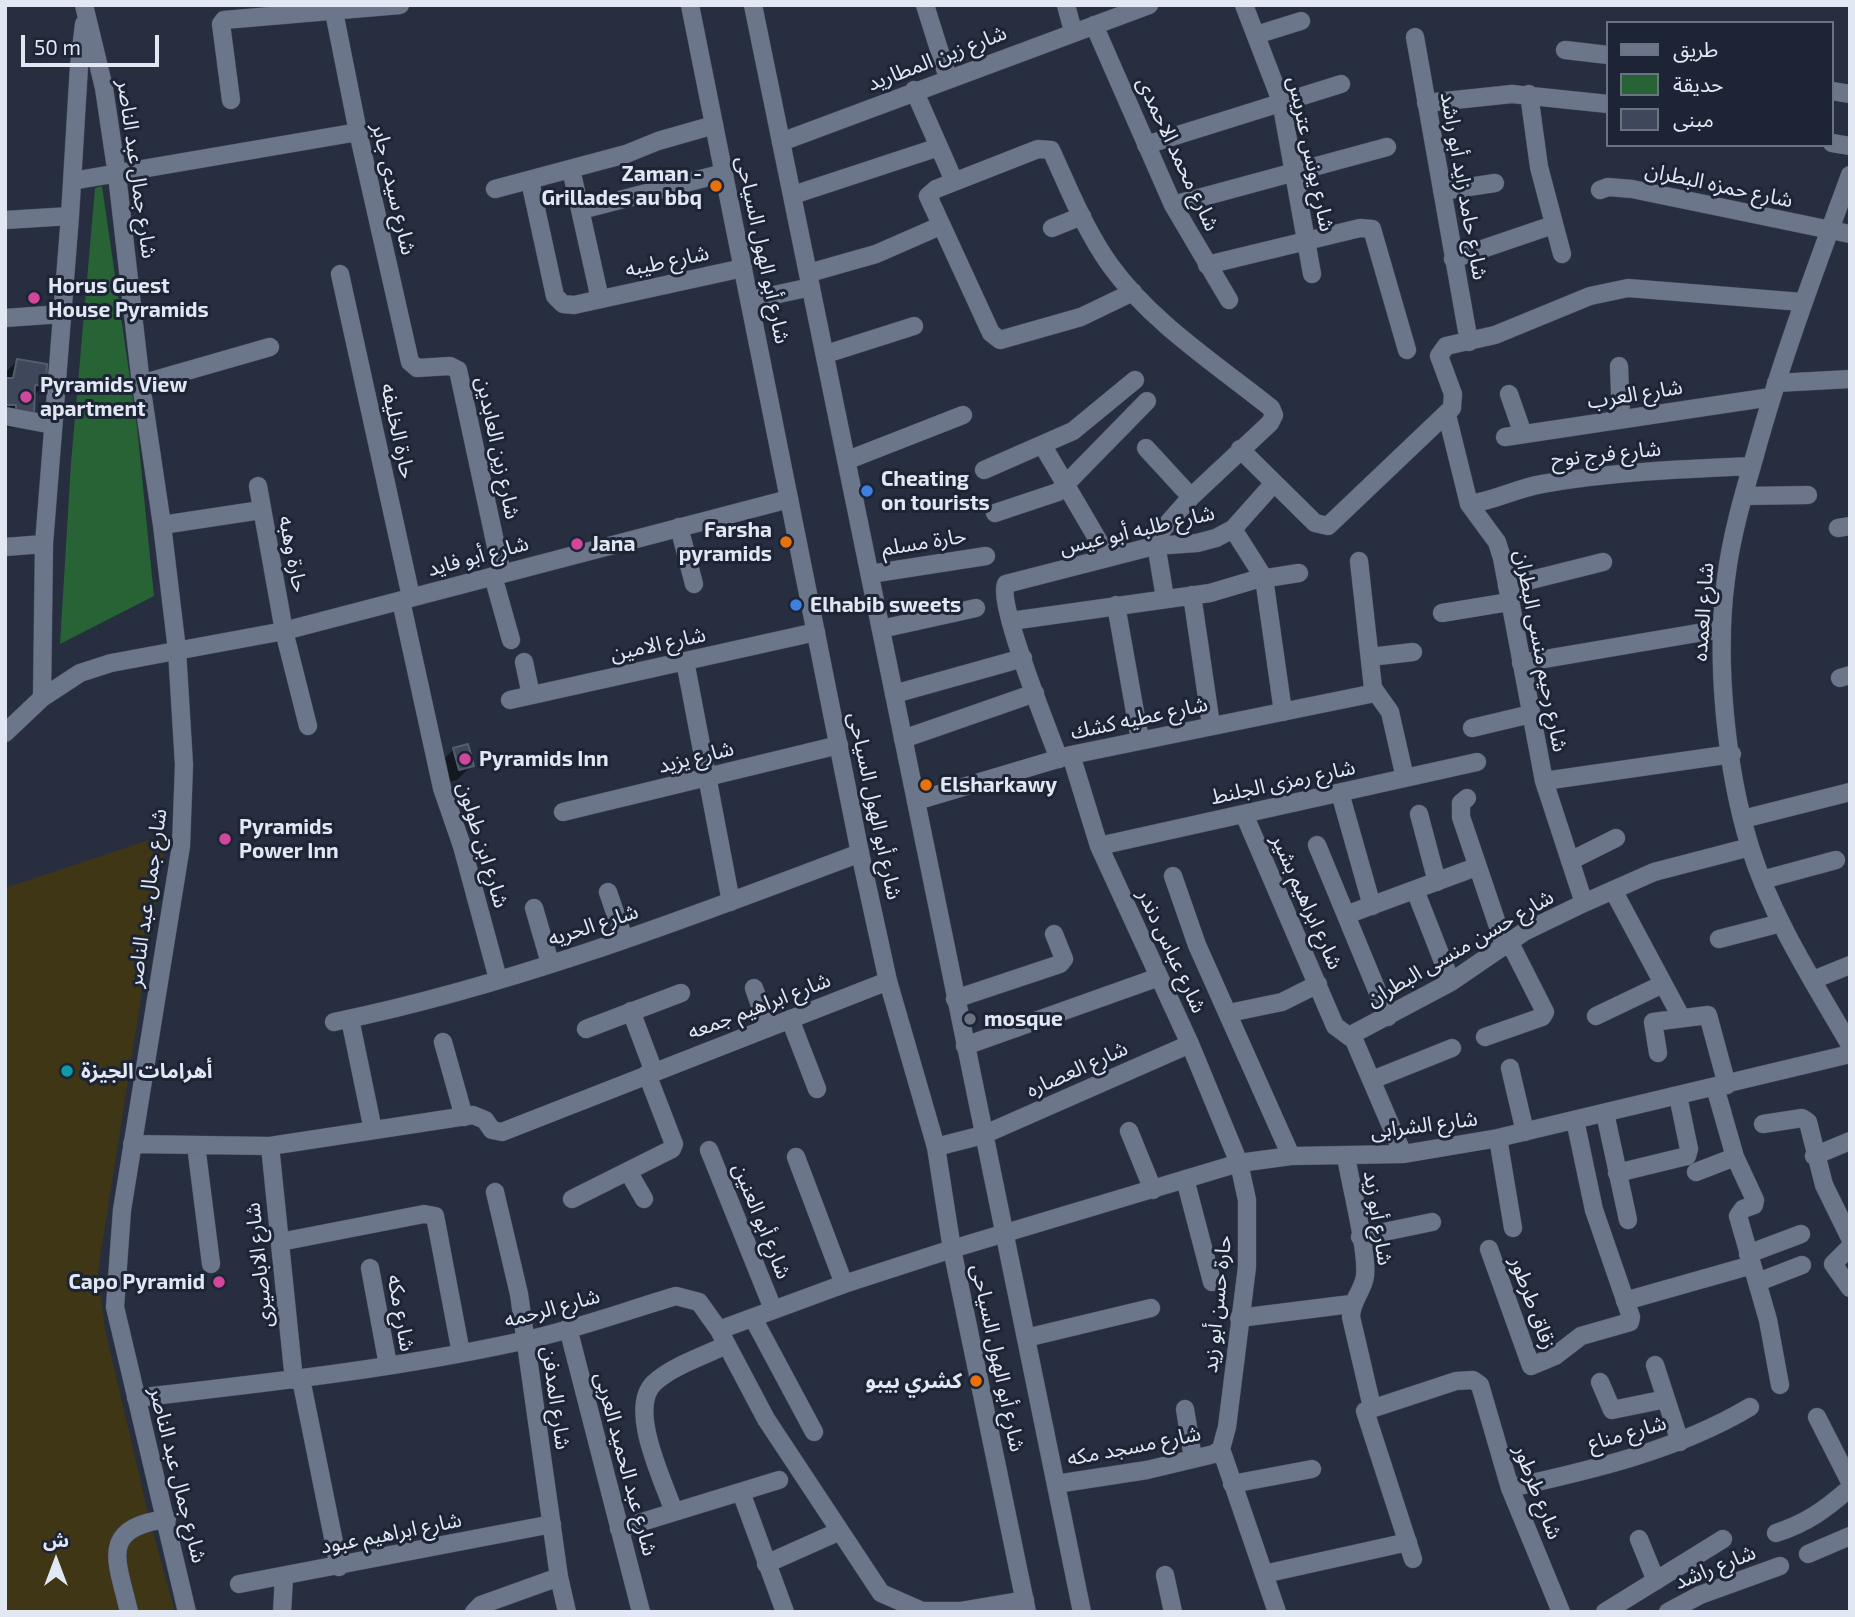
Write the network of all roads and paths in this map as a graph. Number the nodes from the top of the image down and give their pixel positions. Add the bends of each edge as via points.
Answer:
1 (400, 5) edge
2 (690, 5) edge
3 (753, 5) edge
4 (925, 5) edge
5 (1066, 5) edge
6 (1244, 5) edge
7 (1141, 7) edge
8 (84, 12) edge
9 (334, 12) junction
10 (1301, 21) dead end
11 (1094, 24) junction
12 (1073, 31) junction
13 (1256, 35) junction
14 (1415, 37) dead end
15 (1565, 50) dead end
16 (1606, 55) edge
17 (948, 78) junction
18 (1341, 83) dead end
19 (914, 90) junction
20 (1529, 94) junction
21 (231, 100) dead end
22 (1281, 101) junction
23 (1426, 103) junction
24 (1606, 104) edge
25 (714, 125) junction
26 (358, 132) junction
27 (781, 142) junction
28 (1146, 145) junction
29 (939, 147) junction
30 (1387, 147) dead end
31 (571, 169) junction
32 (1292, 171) junction
33 (724, 173) junction
34 (117, 175) junction
35 (1850, 175) edge
36 (72, 181) junction
37 (530, 181) junction
38 (954, 181) junction
39 (1495, 183) dead end
40 (495, 189) dead end
41 (1600, 190) dead end
42 (1442, 191) junction
43 (793, 195) junction
44 (1173, 205) junction
45 (580, 210) junction
46 (70, 216) junction
47 (1082, 216) junction
48 (5, 220) edge
49 (1553, 225) junction
50 (940, 226) junction
51 (1052, 228) dead end
52 (1829, 232) junction
53 (1850, 234) edge
54 (1305, 240) junction
55 (1562, 254) dead end
56 (1453, 258) junction
57 (1207, 265) junction
58 (743, 268) junction
59 (341, 274) dead end
60 (1312, 274) dead end
61 (810, 280) junction
62 (1133, 292) junction
63 (600, 299) junction
64 (751, 300) junction
65 (1228, 300) dead end
66 (1802, 302) junction
67 (62, 314) junction
68 (5, 318) edge
69 (914, 326) dead end
70 (1469, 342) junction
71 (270, 347) dead end
72 (1406, 350) dead end
73 (826, 354) junction
74 (1619, 366) dead end
75 (420, 368) joint
76 (1850, 379) edge
77 (1135, 380) dead end
78 (141, 384) junction
79 (1774, 390) junction
80 (1509, 394) dead end
81 (1147, 401) dead end
82 (962, 415) dead end
83 (1447, 415) junction
84 (5, 416) edge
85 (1621, 419) junction
86 (53, 425) junction
87 (1043, 446) junction
88 (1146, 448) dead end
89 (1240, 449) junction
90 (848, 460) junction
91 (1752, 466) junction
92 (984, 470) dead end
93 (1274, 483) junction
94 (1066, 485) junction
95 (258, 486) dead end
96 (1808, 495) dead end
97 (1744, 496) junction
98 (1191, 497) junction
99 (789, 499) junction
100 (1469, 505) junction
101 (261, 510) junction
102 (995, 513) dead end
103 (162, 525) junction
104 (679, 527) junction
105 (1233, 529) junction
106 (44, 544) junction
107 (1154, 546) junction
108 (5, 547) edge
109 (986, 556) dead end
110 (1108, 557) junction
111 (1360, 561) dead end
112 (1603, 562) dead end
113 (870, 573) junction
114 (1299, 573) dead end
115 (497, 575) junction
116 (1264, 578) junction
117 (694, 584) dead end
118 (1508, 594) junction
119 (1192, 595) junction
120 (1165, 598) junction
121 (406, 599) junction
122 (1116, 605) junction
123 (976, 608) dead end
124 (1442, 612) dead end
125 (1012, 621) junction
126 (881, 629) junction
127 (1721, 629) junction
128 (284, 631) junction
129 (816, 632) junction
130 (511, 640) dead end
131 (177, 650) junction
132 (1413, 652) dead end
133 (1370, 657) junction
134 (1023, 658) junction
135 (685, 661) junction
136 (524, 662) dead end
137 (1521, 663) junction
138 (1035, 693) junction
139 (1375, 693) junction
140 (894, 694) junction
141 (531, 695) junction
142 (42, 698) junction
143 (510, 700) dead end
144 (1283, 712) junction
145 (1531, 714) junction
146 (1211, 725) junction
147 (308, 726) dead end
148 (1472, 728) dead end
149 (5, 733) edge
150 (903, 739) junction
151 (1140, 740) junction
152 (839, 745) junction
153 (1732, 754) junction
154 (1065, 757) junction
155 (1477, 762) dead end
156 (708, 777) junction
157 (1405, 778) junction
158 (1544, 781) junction
159 (1850, 792) edge
160 (1340, 793) junction
161 (1467, 798) dead end
162 (916, 801) junction
163 (564, 812) dead end
164 (1244, 814) junction
165 (1419, 814) dead end
166 (1743, 818) junction
167 (1616, 838) dead end
168 (1317, 845) dead end
169 (1099, 846) junction
170 (1750, 847) junction
171 (860, 853) junction
172 (1836, 860) dead end
173 (1570, 861) junction
174 (1476, 867) junction
175 (1173, 876) dead end
176 (1762, 880) junction
177 (1437, 882) junction
178 (1415, 890) junction
179 (1613, 890) junction
180 (608, 892) dead end
181 (731, 902) junction
182 (1584, 903) junction
183 (1372, 906) junction
184 (534, 908) dead end
185 (1346, 915) junction
186 (1780, 923) junction
187 (1054, 934) dead end
188 (624, 939) junction
189 (1719, 939) dead end
190 (1507, 945) junction
191 (550, 963) junction
192 (1850, 965) edge
193 (1159, 977) junction
194 (498, 979) junction
195 (1813, 980) junction
196 (888, 981) junction
197 (1451, 982) junction
198 (1318, 984) junction
199 (1663, 984) junction
200 (754, 988) dead end
201 (681, 993) dead end
202 (955, 999) junction
203 (631, 1011) junction
204 (1229, 1013) junction
205 (1596, 1016) dead end
206 (1388, 1017) junction
207 (1681, 1017) junction
208 (790, 1019) junction
209 (768, 1028) junction
210 (586, 1029) dead end
211 (1351, 1035) junction
212 (1485, 1037) dead end
213 (443, 1042) dead end
214 (1190, 1044) junction
215 (1850, 1045) edge
216 (965, 1046) junction
217 (1452, 1048) dead end
218 (1658, 1054) dead end
219 (1850, 1054) edge
220 (1510, 1069) dead end
221 (651, 1073) junction
222 (1371, 1080) junction
223 (1721, 1086) junction
224 (817, 1089) dead end
225 (1678, 1096) junction
226 (1605, 1113) junction
227 (464, 1117) junction
228 (1575, 1120) junction
229 (1763, 1124) dead end
230 (373, 1130) junction
231 (1129, 1131) dead end
232 (1525, 1132) junction
233 (983, 1135) junction
234 (1498, 1138) junction
235 (1850, 1141) edge
236 (132, 1144) junction
237 (196, 1145) junction
238 (270, 1146) junction
239 (936, 1147) junction
240 (709, 1150) dead end
241 (1403, 1154) junction
242 (1291, 1156) junction
243 (1346, 1156) junction
244 (1814, 1156) junction
245 (796, 1157) dead end
246 (1735, 1157) junction
247 (1240, 1163) junction
248 (628, 1171) junction
249 (1618, 1172) junction
250 (1696, 1172) dead end
251 (1185, 1179) junction
252 (1153, 1190) junction
253 (495, 1192) dead end
254 (572, 1199) dead end
255 (644, 1199) dead end
256 (1628, 1220) dead end
257 (1432, 1222) dead end
258 (1513, 1228) dead end
259 (1801, 1234) dead end
260 (1004, 1235) junction
261 (1360, 1237) junction
262 (1849, 1239) edge
263 (279, 1242) junction
264 (952, 1249) junction
265 (1489, 1249) dead end
266 (211, 1264) dead end
267 (1802, 1265) dead end
268 (1753, 1267) junction
269 (370, 1268) dead end
270 (1212, 1282) dead end
271 (844, 1284) junction
272 (1850, 1288) edge
273 (1625, 1301) junction
274 (1351, 1304) junction
275 (1151, 1308) dead end
276 (773, 1309) junction
277 (753, 1318) junction
278 (1240, 1318) junction
279 (568, 1328) junction
280 (723, 1338) junction
281 (1026, 1338) junction
282 (525, 1340) junction
283 (460, 1353) junction
284 (387, 1365) junction
285 (1655, 1365) dead end
286 (297, 1379) junction
287 (1600, 1382) dead end
288 (1780, 1385) dead end
289 (136, 1398) junction
290 (1666, 1399) junction
291 (1750, 1407) dead end
292 (1185, 1409) dead end
293 (1368, 1412) junction
294 (1817, 1417) dead end
295 (814, 1432) dead end
296 (1680, 1442) junction
297 (1221, 1449) junction
298 (1193, 1458) junction
299 (1312, 1469) dead end
300 (779, 1480) dead end
301 (1232, 1484) junction
302 (1056, 1485) junction
303 (1850, 1485) edge
304 (1510, 1489) junction
305 (741, 1492) junction
306 (674, 1512) junction
307 (167, 1519) junction
308 (552, 1524) junction
309 (619, 1529) junction
310 (840, 1531) junction
311 (1776, 1533) dead end
312 (1850, 1536) edge
313 (1639, 1539) dead end
314 (1723, 1539) dead end
315 (1808, 1554) dead end
316 (766, 1564) junction
317 (1780, 1566) dead end
318 (339, 1567) junction
319 (1264, 1574) junction
320 (1166, 1575) dead end
321 (284, 1577) junction
322 (559, 1577) junction
323 (1656, 1581) junction
324 (239, 1584) dead end
325 (1026, 1606) edge
326 (130, 1612) edge
327 (187, 1612) edge
328 (282, 1612) edge
329 (474, 1612) edge
330 (568, 1612) edge
331 (641, 1612) edge
332 (785, 1612) edge
333 (1082, 1612) edge
334 (1173, 1612) edge
335 (1277, 1612) edge
336 (1561, 1612) edge
337 (1605, 1612) edge
338 (1668, 1612) edge

1 - 9 street
2 - 25 street, شارع أبو الهول السياحى
3 - 27 street, شارع أبو الهول السياحى
4 - 17 street
5 - 12 street
6 - 13 street, شارع يونس عتريس
7 - 11 street, شارع زين المطاريد
8 - 34 street, شارع جمال عبد الناصر via 104,88
8 - 36 street, شارع جمال عبد الناصر
9 - 21 street via 222,21
9 - 26 street, شارع سيدى جابر
10 - 13 street
11 - 12 street, شارع زين المطاريد
11 - 28 street, شارع محمد الاحمدى
12 - 17 street, شارع زين المطاريد
13 - 22 street, شارع يونس عتريس
14 - 23 street, شارع حامد زايد أبو راشد
15 - 16 street
17 - 19 street, شارع زين المطاريد
18 - 22 street
19 - 27 street, شارع زين المطاريد
19 - 29 street
20 - 23 street
20 - 24 street
20 - 49 street
22 - 28 street
22 - 32 street, شارع يونس عتريس
23 - 42 street, شارع حامد زايد أبو راشد
25 - 31 street
25 - 33 street, شارع أبو الهول السياحى
26 - 34 street
26 - 75 street, شارع سيدى جابر via 410,362
27 - 43 street, شارع أبو الهول السياحى
28 - 44 street, شارع محمد الاحمدى
29 - 38 street
29 - 43 street
30 - 32 street
31 - 37 street
31 - 45 street
32 - 44 street
32 - 54 street, شارع يونس عتريس
33 - 45 street
33 - 58 street, شارع أبو الهول السياحى
34 - 36 street
34 - 78 street, شارع جمال عبد الناصر
35 - 52 street, شارع العمده
36 - 46 street, شارع جمال عبد الناصر
37 - 40 street
37 - 63 street, شارع طيبه via 555,296 568,305
38 - 47 street via 1038,149 1051,150
38 - 50 street via 928,196
39 - 42 street
41 - 52 street, شارع حمزه البطران via 1632,189
42 - 56 street, شارع حامد زايد أبو راشد
43 - 61 street, شارع أبو الهول السياحى
44 - 57 street, شارع محمد الاحمدى
45 - 63 street
46 - 48 street
46 - 67 street, شارع جمال عبد الناصر
47 - 51 street
47 - 62 street via 1109,264
49 - 55 street
49 - 56 street
50 - 61 street
50 - 62 street via 991,333 1000,340 1081,317
52 - 53 street, شارع حمزه البطران
52 - 66 street, شارع العمده
54 - 57 street
54 - 60 street, شارع يونس عتريس
54 - 72 street via 1366,226 1376,234
56 - 70 street, شارع حامد زايد أبو راشد
57 - 65 street, شارع محمد الاحمدى
58 - 63 street, شارع طيبه
58 - 64 street, شارع أبو الهول السياحى
59 - 121 street, حارة الخليفه
61 - 64 street
61 - 73 street, شارع أبو الهول السياحى
62 - 89 street via 1271,408 1273,419
64 - 99 street, شارع أبو الهول السياحى
66 - 70 street via 1628,288 1590,296 1521,327
66 - 79 street, شارع العمده
67 - 68 street
67 - 86 street, شارع جمال عبد الناصر
69 - 73 street
70 - 83 street, شارع رحيم منسى البطران via 1446,346 1439,356 1454,402
71 - 78 street
73 - 90 street, شارع أبو الهول السياحى
74 - 85 street
75 - 115 street, شارع زين العابدين via 450,366 458,370
76 - 79 street, شارع العرب
77 - 87 street via 1073,431
78 - 103 street, شارع جمال عبد الناصر
79 - 85 street, شارع العرب
79 - 91 street, شارع العمده
80 - 85 street, شارع العرب via 1514,436
81 - 94 street
82 - 90 street
83 - 93 street via 1328,526 1315,523
83 - 100 street, شارع رحيم منسى البطران
84 - 86 street
86 - 106 street, شارع جمال عبد الناصر
87 - 92 street
87 - 94 street
88 - 98 street
89 - 93 street
89 - 98 street
90 - 113 street, شارع أبو الهول السياحى
91 - 97 street, شارع العمده
91 - 100 street, شارع فرج نوح via 1639,471 1543,484
93 - 105 street, شارع طلبه أبو عيس
94 - 102 street via 1058,492
94 - 110 street
95 - 101 street, حارة وهبه
96 - 97 street
97 - 127 street, شارع العمده via 1726,579
98 - 107 street via 1161,528
99 - 104 street, شارع أبو فايد
99 - 129 street, شارع أبو الهول السياحى
100 - 118 street, شارع رحيم منسى البطران via 1497,542
101 - 103 street
101 - 128 street, حارة وهبه
103 - 131 street, شارع جمال عبد الناصر
104 - 115 street, شارع أبو فايد
104 - 117 street
105 - 107 street, شارع طلبه أبو عيس via 1207,541
105 - 116 street
106 - 108 street
106 - 142 street, شارع جمال عبد الناصر
107 - 110 street, شارع طلبه أبو عيس
107 - 120 street
109 - 113 street, حارة مسلم
110 - 125 street, شارع طلبه أبو عيس via 1006,584
111 - 133 street
112 - 118 street
113 - 126 street, شارع أبو الهول السياحى
114 - 116 street
115 - 121 street, شارع أبو فايد
115 - 130 street
116 - 119 street
116 - 144 street
118 - 124 street
118 - 137 street, شارع رحيم منسى البطران
119 - 120 street
119 - 146 street
120 - 122 street
121 - 128 street, شارع أبو فايد
121 - 194 street, شارع ابن طولون via 442,788
122 - 125 street
122 - 151 street
123 - 126 street
125 - 134 street, شارع طلبه أبو عيس
126 - 140 street, شارع أبو الهول السياحى
127 - 137 street
127 - 153 street, شارع العمده
128 - 131 street, شارع أبو فايد
128 - 147 street, حارة وهبه
129 - 135 street, شارع الامين
129 - 152 street, شارع أبو الهول السياحى
131 - 142 street, شارع أبو فايد via 80,673
131 - 236 street, شارع جمال عبد الناصر via 184,814
132 - 133 street
133 - 139 street
134 - 138 street, شارع طلبه أبو عيس
134 - 140 street
135 - 141 street, شارع الامين
135 - 156 street
136 - 141 street
137 - 145 street, شارع رحيم منسى البطران
138 - 150 street
138 - 154 street, شارع طلبه أبو عيس
139 - 144 street, شارع عطيه كشك
139 - 157 street via 1390,712
140 - 150 street, شارع أبو الهول السياحى
141 - 143 street, شارع الامين
142 - 149 street, شارع أبو فايد
144 - 146 street, شارع عطيه كشك
145 - 148 street
145 - 158 street, شارع رحيم منسى البطران
146 - 151 street, شارع عطيه كشك
150 - 162 street, شارع أبو الهول السياحى
151 - 154 street, شارع عطيه كشك
152 - 156 street, شارع يزيد
152 - 171 street, شارع أبو الهول السياحى
153 - 158 street
153 - 166 street, شارع العمده
154 - 162 street, شارع عطيه كشك
154 - 169 street, شارع عباس دندر
155 - 157 street, شارع رمزى الجلنط
156 - 163 street, شارع يزيد
156 - 181 street
157 - 160 street, شارع رمزى الجلنط
158 - 173 street, شارع رحيم منسى البطران
159 - 166 street
160 - 164 street, شارع رمزى الجلنط
160 - 183 street
161 - 174 street via 1461,803 1461,817
162 - 202 street, شارع أبو الهول السياحى
164 - 169 street, شارع رمزى الجلنط
164 - 198 street, شارع ابراهيم بشير
165 - 177 street
166 - 170 street, شارع العمده
167 - 173 street
168 - 185 street
169 - 193 street, شارع عباس دندر
170 - 176 street, شارع العمده
170 - 179 street, شارع حسن منسى البطران via 1690,860
171 - 181 street, شارع الحريه
171 - 196 street, شارع أبو الهول السياحى
172 - 176 street
173 - 182 street, شارع رحيم منسى البطران
174 - 177 street
174 - 190 street
175 - 204 street via 1197,945
176 - 186 street, شارع العمده
177 - 178 street
178 - 183 street
178 - 197 street
179 - 182 street, شارع حسن منسى البطران
179 - 199 street
180 - 188 street
181 - 188 street, شارع الحريه
182 - 190 street, شارع حسن منسى البطران
183 - 185 street
184 - 191 street
185 - 206 street
186 - 189 street
186 - 195 street, شارع العمده
187 - 202 street via 1064,958 1060,964
188 - 191 street, شارع الحريه
190 - 197 street, شارع حسن منسى البطران
190 - 212 street via 1545,1012
191 - 194 street, شارع الحريه
192 - 195 street
193 - 214 street, شارع عباس دندر
193 - 216 street
194 - 230 street, شارع الحريه via 342,1021
195 - 215 street, شارع العمده
196 - 208 street, شارع ابراهيم جمعه
196 - 239 street, شارع أبو الهول السياحى
197 - 206 street, شارع حسن منسى البطران
198 - 204 street via 1282,1002
198 - 211 street, شارع ابراهيم بشير via 1335,1026
199 - 205 street
199 - 207 street
200 - 209 street
201 - 203 street
202 - 216 street, شارع أبو الهول السياحى
203 - 210 street
203 - 221 street
204 - 242 street
206 - 211 street, شارع حسن منسى البطران
207 - 218 street via 1653,1022
207 - 223 street via 1710,1016
208 - 209 street, شارع ابراهيم جمعه
208 - 224 street
209 - 221 street, شارع ابراهيم جمعه
211 - 222 street, شارع ابراهيم بشير
213 - 227 street
214 - 233 street, شارع العصاره
214 - 247 street, شارع عباس دندر
216 - 233 street, شارع أبو الهول السياحى
217 - 222 street
219 - 223 street, شارع الشرابى
220 - 232 street
221 - 227 street, شارع ابراهيم جمعه via 502,1132 492,1130 482,1117
221 - 248 street via 674,1146
222 - 241 street, شارع ابراهيم بشير
223 - 225 street, شارع الشرابى
223 - 246 street
225 - 226 street, شارع الشرابى
225 - 249 street via 1687,1156
226 - 228 street, شارع الشرابى
226 - 249 street
227 - 230 street
228 - 232 street, شارع الشرابى
228 - 273 street via 1594,1210
229 - 244 street via 1805,1119
230 - 238 street
231 - 252 street
232 - 234 street, شارع الشرابى
233 - 239 street, شارع العصاره
233 - 260 street, شارع أبو الهول السياحى
234 - 241 street, شارع الشرابى
234 - 258 street
235 - 244 street
236 - 237 street
236 - 289 street, شارع جمال عبد الناصر via 115,1286 118,1329
237 - 238 street
237 - 266 street
238 - 263 street, شارع الاباصيرى
239 - 264 street, شارع أبو الهول السياحى
240 - 276 street, شارع أبو العنين
241 - 243 street, شارع الشرابى
242 - 243 street, شارع الشرابى
242 - 247 street, شارع الشرابى
243 - 261 street, شارع أبو زيد
244 - 262 street
245 - 271 street
246 - 250 street
246 - 268 street via 1755,1200 1738,1216
247 - 251 street, شارع الشرابى
247 - 278 street, حارة حسن أبو زيد via 1247,1200 1247,1267
248 - 254 street
248 - 255 street
249 - 256 street
251 - 252 street, شارع الشرابى
251 - 270 street
252 - 260 street, شارع الشرابى
253 - 282 street, شارع المدفن
257 - 261 street
259 - 268 street
260 - 264 street, شارع الشرابى
260 - 281 street, شارع أبو الهول السياحى
261 - 274 street, شارع أبو زيد via 1365,1277
262 - 272 street via 1833,1264
263 - 283 street via 424,1214 435,1216
263 - 286 street, شارع الاباصيرى
264 - 271 street
264 - 325 street, شارع أبو الهول السياحى
265 - 273 street, زقاق طرطور via 1531,1366 1555,1356 1581,1336 1628,1325 1631,1317
267 - 268 street
268 - 273 street
268 - 288 street
269 - 284 street, شارع مكه
271 - 276 street
274 - 278 street
274 - 293 street
275 - 281 street
276 - 277 street
277 - 280 street
277 - 295 street
278 - 297 street, حارة حسن أبو زيد
279 - 280 street, شارع الرحمه via 684,1296 699,1301
279 - 282 street, شارع الرحمه
279 - 309 street, شارع عبد الحميد العربى
280 - 306 street via 653,1384 646,1396 644,1425
280 - 310 street, شارع الرحمه via 766,1419
281 - 302 street, شارع أبو الهول السياحى
282 - 283 street, شارع الرحمه
282 - 308 street, شارع المدفن
283 - 284 street, شارع الرحمه
284 - 286 street, شارع الرحمه
285 - 290 street
286 - 289 street, شارع الرحمه
286 - 318 street, شارع الاباصيرى
287 - 290 street via 1612,1410
289 - 307 street, شارع جمال عبد الناصر
290 - 296 street
291 - 296 street, شارع مناع
292 - 298 street
293 - 304 street, شارع طرطور via 1456,1381 1473,1380 1479,1385
293 - 319 street via 1411,1550
294 - 303 street
296 - 304 street, شارع مناع
297 - 298 street, شارع مسجد مكه
297 - 301 street
298 - 302 street, شارع مسجد مكه
299 - 301 street
300 - 305 street
301 - 319 street
302 - 333 street, شارع أبو الهول السياحى
303 - 311 street via 1826,1510
304 - 336 street, شارع طرطور
305 - 306 street
305 - 316 street
306 - 309 street
307 - 326 street via 129,1530 117,1545 117,1564
307 - 327 street, شارع جمال عبد الناصر
308 - 318 street, شارع ابراهيم عبود via 418,1560
308 - 322 street, شارع المدفن
309 - 331 street, شارع عبد الحميد العربى
310 - 316 street
310 - 325 street, شارع الرحمه via 881,1593 900,1604 922,1611
312 - 315 street
313 - 323 street
314 - 323 street
316 - 332 street
317 - 338 street, شارع راشد via 1700,1595
318 - 321 street, شارع ابراهيم عبود
319 - 335 street
320 - 334 street
321 - 324 street, شارع ابراهيم عبود
321 - 328 street
322 - 329 street via 481,1605
322 - 330 street, شارع المدفن
323 - 337 street

